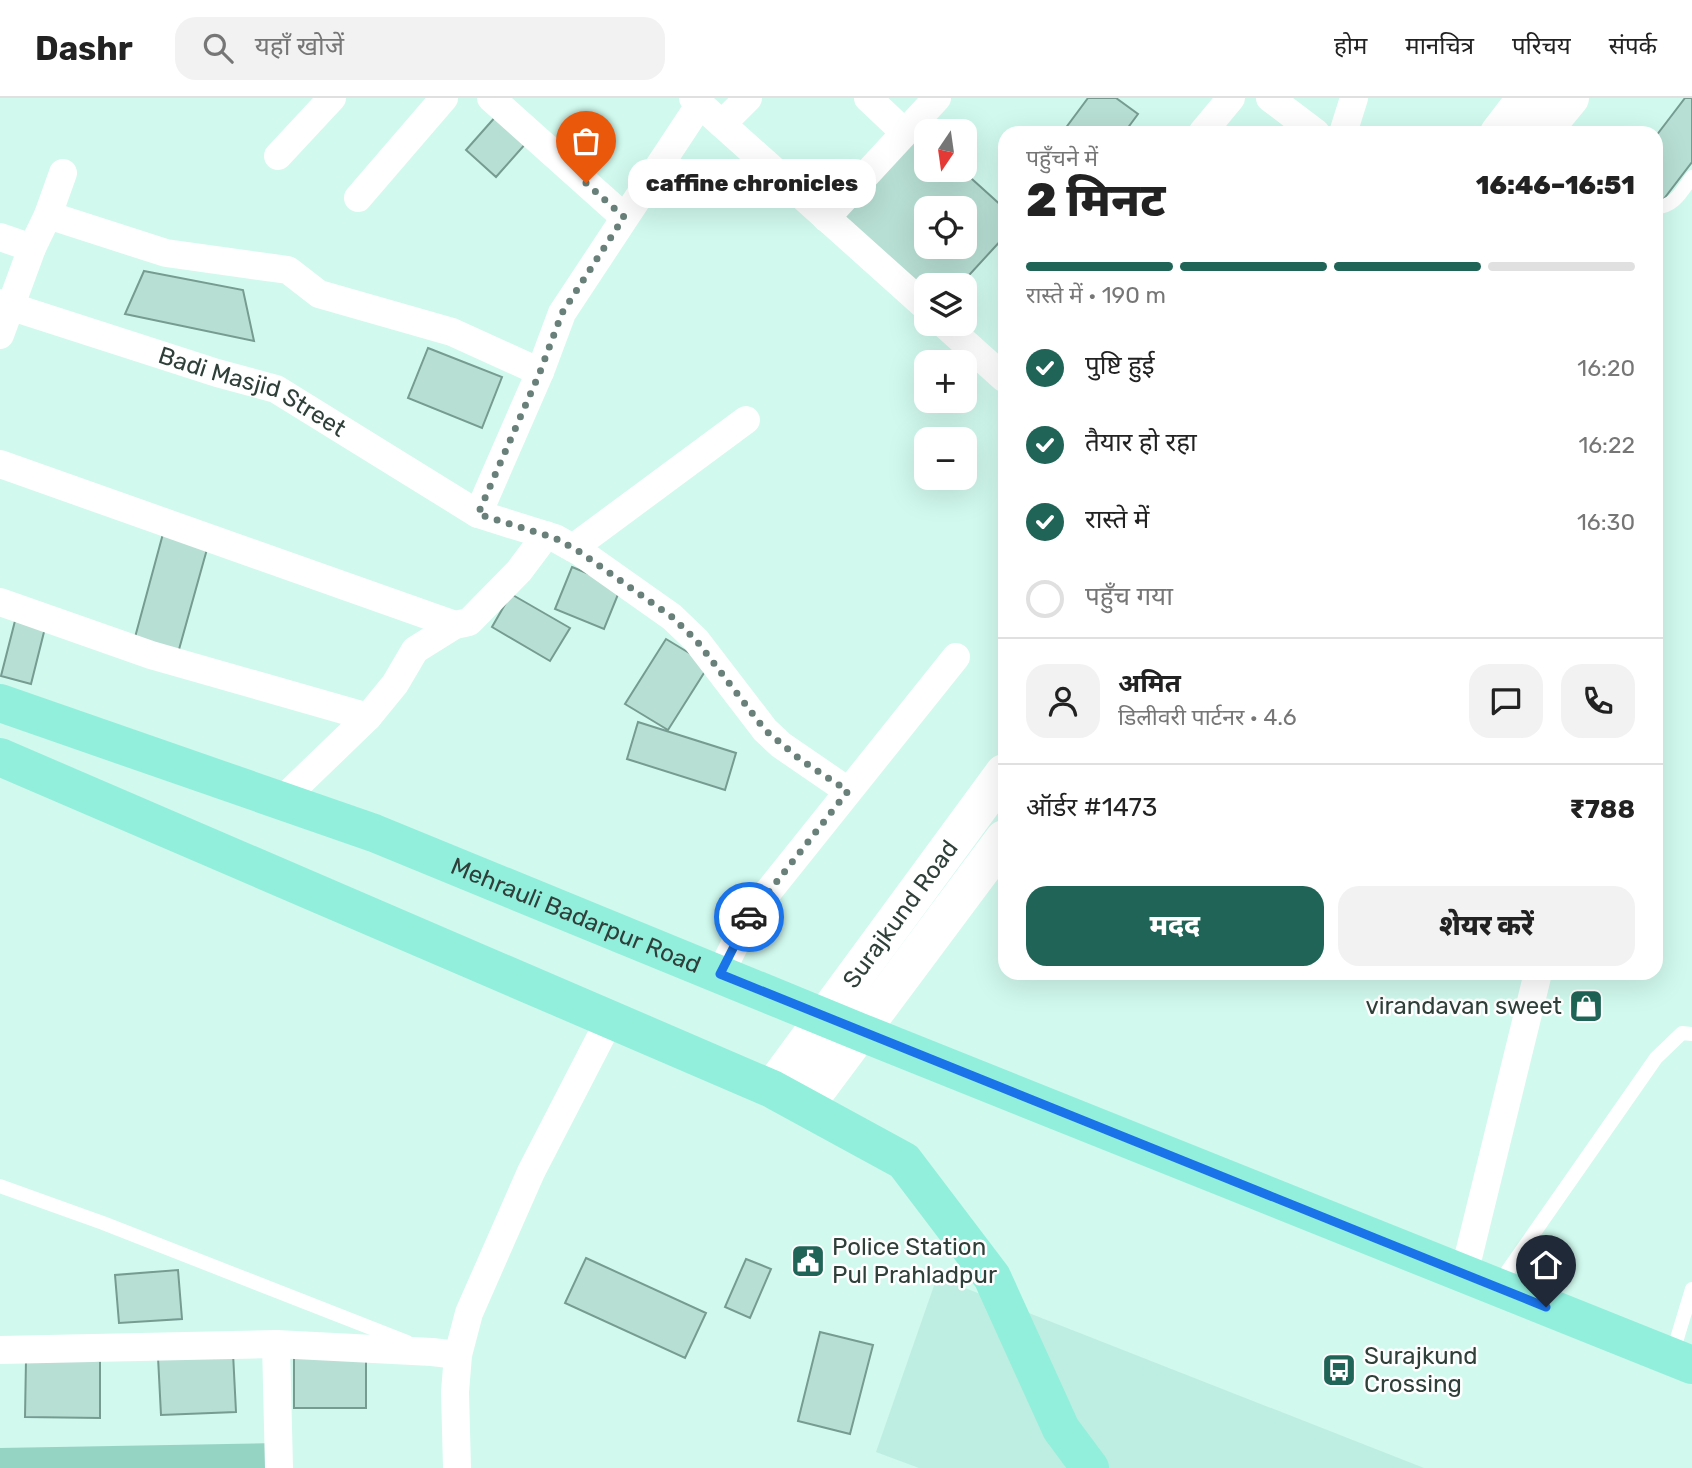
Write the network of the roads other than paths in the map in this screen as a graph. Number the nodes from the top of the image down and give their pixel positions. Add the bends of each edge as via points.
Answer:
1 (332, 98) edge
2 (444, 98) edge
3 (491, 98) edge
4 (748, 98) edge
5 (869, 98) edge
6 (937, 98) edge
7 (1231, 98) edge
8 (1270, 98) edge
9 (1354, 98) edge
10 (697, 101) edge
11 (1548, 118) edge
12 (722, 124) junction
13 (1208, 126) edge
14 (1307, 126) edge
15 (1345, 126) edge
16 (1522, 126) edge
17 (904, 132) junction
18 (278, 156) dead end
19 (64, 173) dead end
20 (1692, 177) edge
21 (358, 198) dead end
22 (1663, 207) edge
23 (48, 215) junction
24 (624, 217) junction
25 (826, 218) junction
26 (0, 237) edge
27 (32, 248) junction
28 (914, 296) edge
29 (2, 320) edge
30 (957, 336) edge
31 (540, 372) junction
32 (998, 373) edge
33 (746, 421) dead end
34 (0, 464) edge
35 (478, 514) junction
36 (546, 535) junction
37 (573, 548) junction
38 (0, 602) edge
39 (454, 625) junction
40 (956, 657) dead end
41 (0, 702) edge
42 (368, 717) junction
43 (0, 757) edge
44 (998, 780) edge
45 (848, 791) junction
46 (281, 801) junction
47 (998, 847) edge
48 (720, 974) junction
49 (1537, 980) edge
50 (825, 1017) junction
51 (610, 1019) junction
52 (860, 1032) junction
53 (1692, 1034) edge
54 (772, 1089) junction
55 (805, 1106) junction
56 (0, 1186) edge
57 (1480, 1280) junction
58 (1692, 1289) edge
59 (276, 1344) junction
60 (0, 1350) edge
61 (445, 1353) junction
62 (1682, 1361) edge
63 (279, 1468) edge
64 (457, 1468) edge
65 (1090, 1468) edge

1 - 18 street
2 - 21 street
3 - 24 street
4 - 12 street
5 - 17 street
6 - 17 street
7 - 13 street
8 - 14 street
9 - 15 street
10 - 12 street
10 - 24 street
11 - 16 main road
12 - 25 street
17 - 25 street
19 - 23 street
20 - 22 lane via 1672,203
23 - 27 street
23 - 31 street via 166,253 288,270 319,294 452,332
24 - 31 street via 562,313
25 - 28 street
26 - 27 street
27 - 29 street
29 - 35 street, Badi Masjid Street via 276,389
30 - 32 street
31 - 35 street
33 - 37 street
34 - 39 street
35 - 36 street, Badi Masjid Street
36 - 37 street, Badi Masjid Street
36 - 39 street via 519,571 469,622
37 - 45 street, Badi Masjid Street via 672,617 696,640 765,730
38 - 42 street via 152,655
39 - 42 street via 415,650
40 - 45 street
41 - 46 main road, Mehrauli Badarpur Road
42 - 46 street
43 - 51 main road
44 - 50 main road, Surajkund Road
45 - 48 street via 748,918
46 - 48 main road, Mehrauli Badarpur Road via 387,838
47 - 52 main road, Surajkund Road
48 - 50 main road, Mehrauli Badarpur Road
49 - 57 street
50 - 52 main road, Mehrauli Badarpur Road
50 - 54 main road, Surajkund Road
51 - 54 main road
51 - 61 street via 531,1172 469,1313
52 - 55 main road, Surajkund Road
52 - 57 main road, Mehrauli Badarpur Road
53 - 57 lane via 1682,1033 1656,1058
54 - 55 main road
55 - 65 main road via 904,1161 992,1277 1061,1429
56 - 61 lane
57 - 62 main road, Mehrauli Badarpur Road
58 - 62 lane
59 - 60 street
59 - 61 street
59 - 63 street
61 - 64 street via 455,1392

